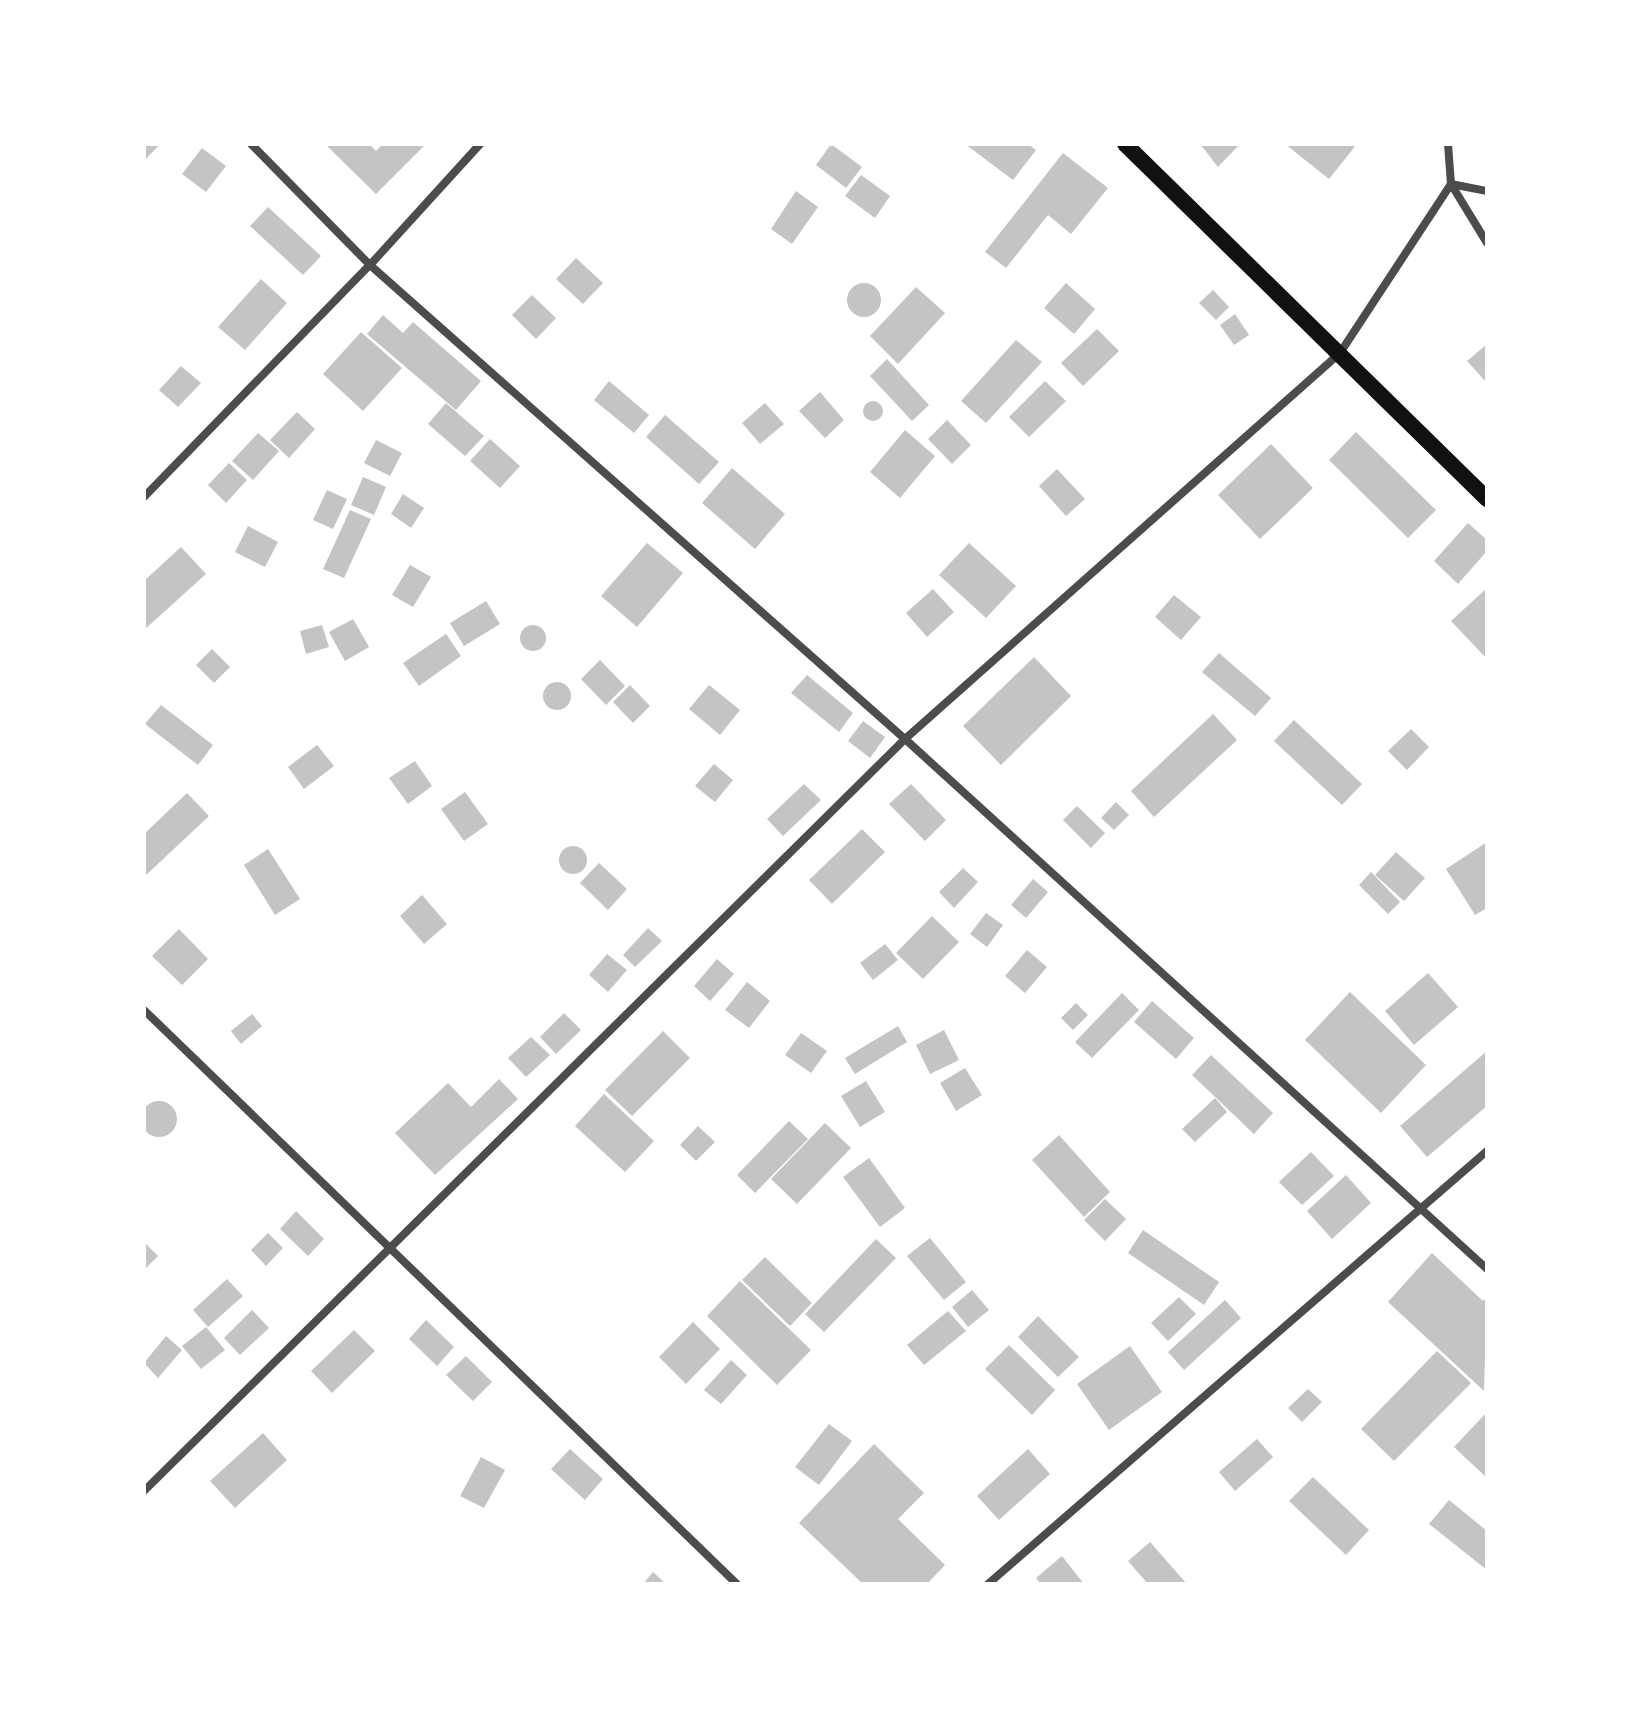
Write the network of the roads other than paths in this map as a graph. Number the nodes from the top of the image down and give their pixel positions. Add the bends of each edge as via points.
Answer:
1 (251, 144) edge
2 (480, 144) edge
3 (1125, 144) edge
4 (1448, 144) edge
5 (1451, 184) junction
6 (1487, 191) edge
7 (1487, 243) edge
8 (370, 265) junction
9 (1340, 353) junction
10 (144, 497) edge
11 (1487, 499) edge
12 (905, 739) junction
13 (144, 1010) edge
14 (1487, 1151) edge
15 (1419, 1207) junction
16 (389, 1251) junction
17 (1487, 1269) edge
18 (144, 1491) edge
19 (737, 1584) edge
20 (988, 1584) edge

1 - 8 street
2 - 8 street
3 - 9 main road
4 - 5 street
5 - 6 street
5 - 7 street
5 - 9 street
8 - 10 street
8 - 12 street
9 - 11 main road
9 - 12 street
12 - 15 street
12 - 16 street
13 - 16 street
14 - 15 street
15 - 17 street
15 - 20 street
16 - 18 street
16 - 19 street

